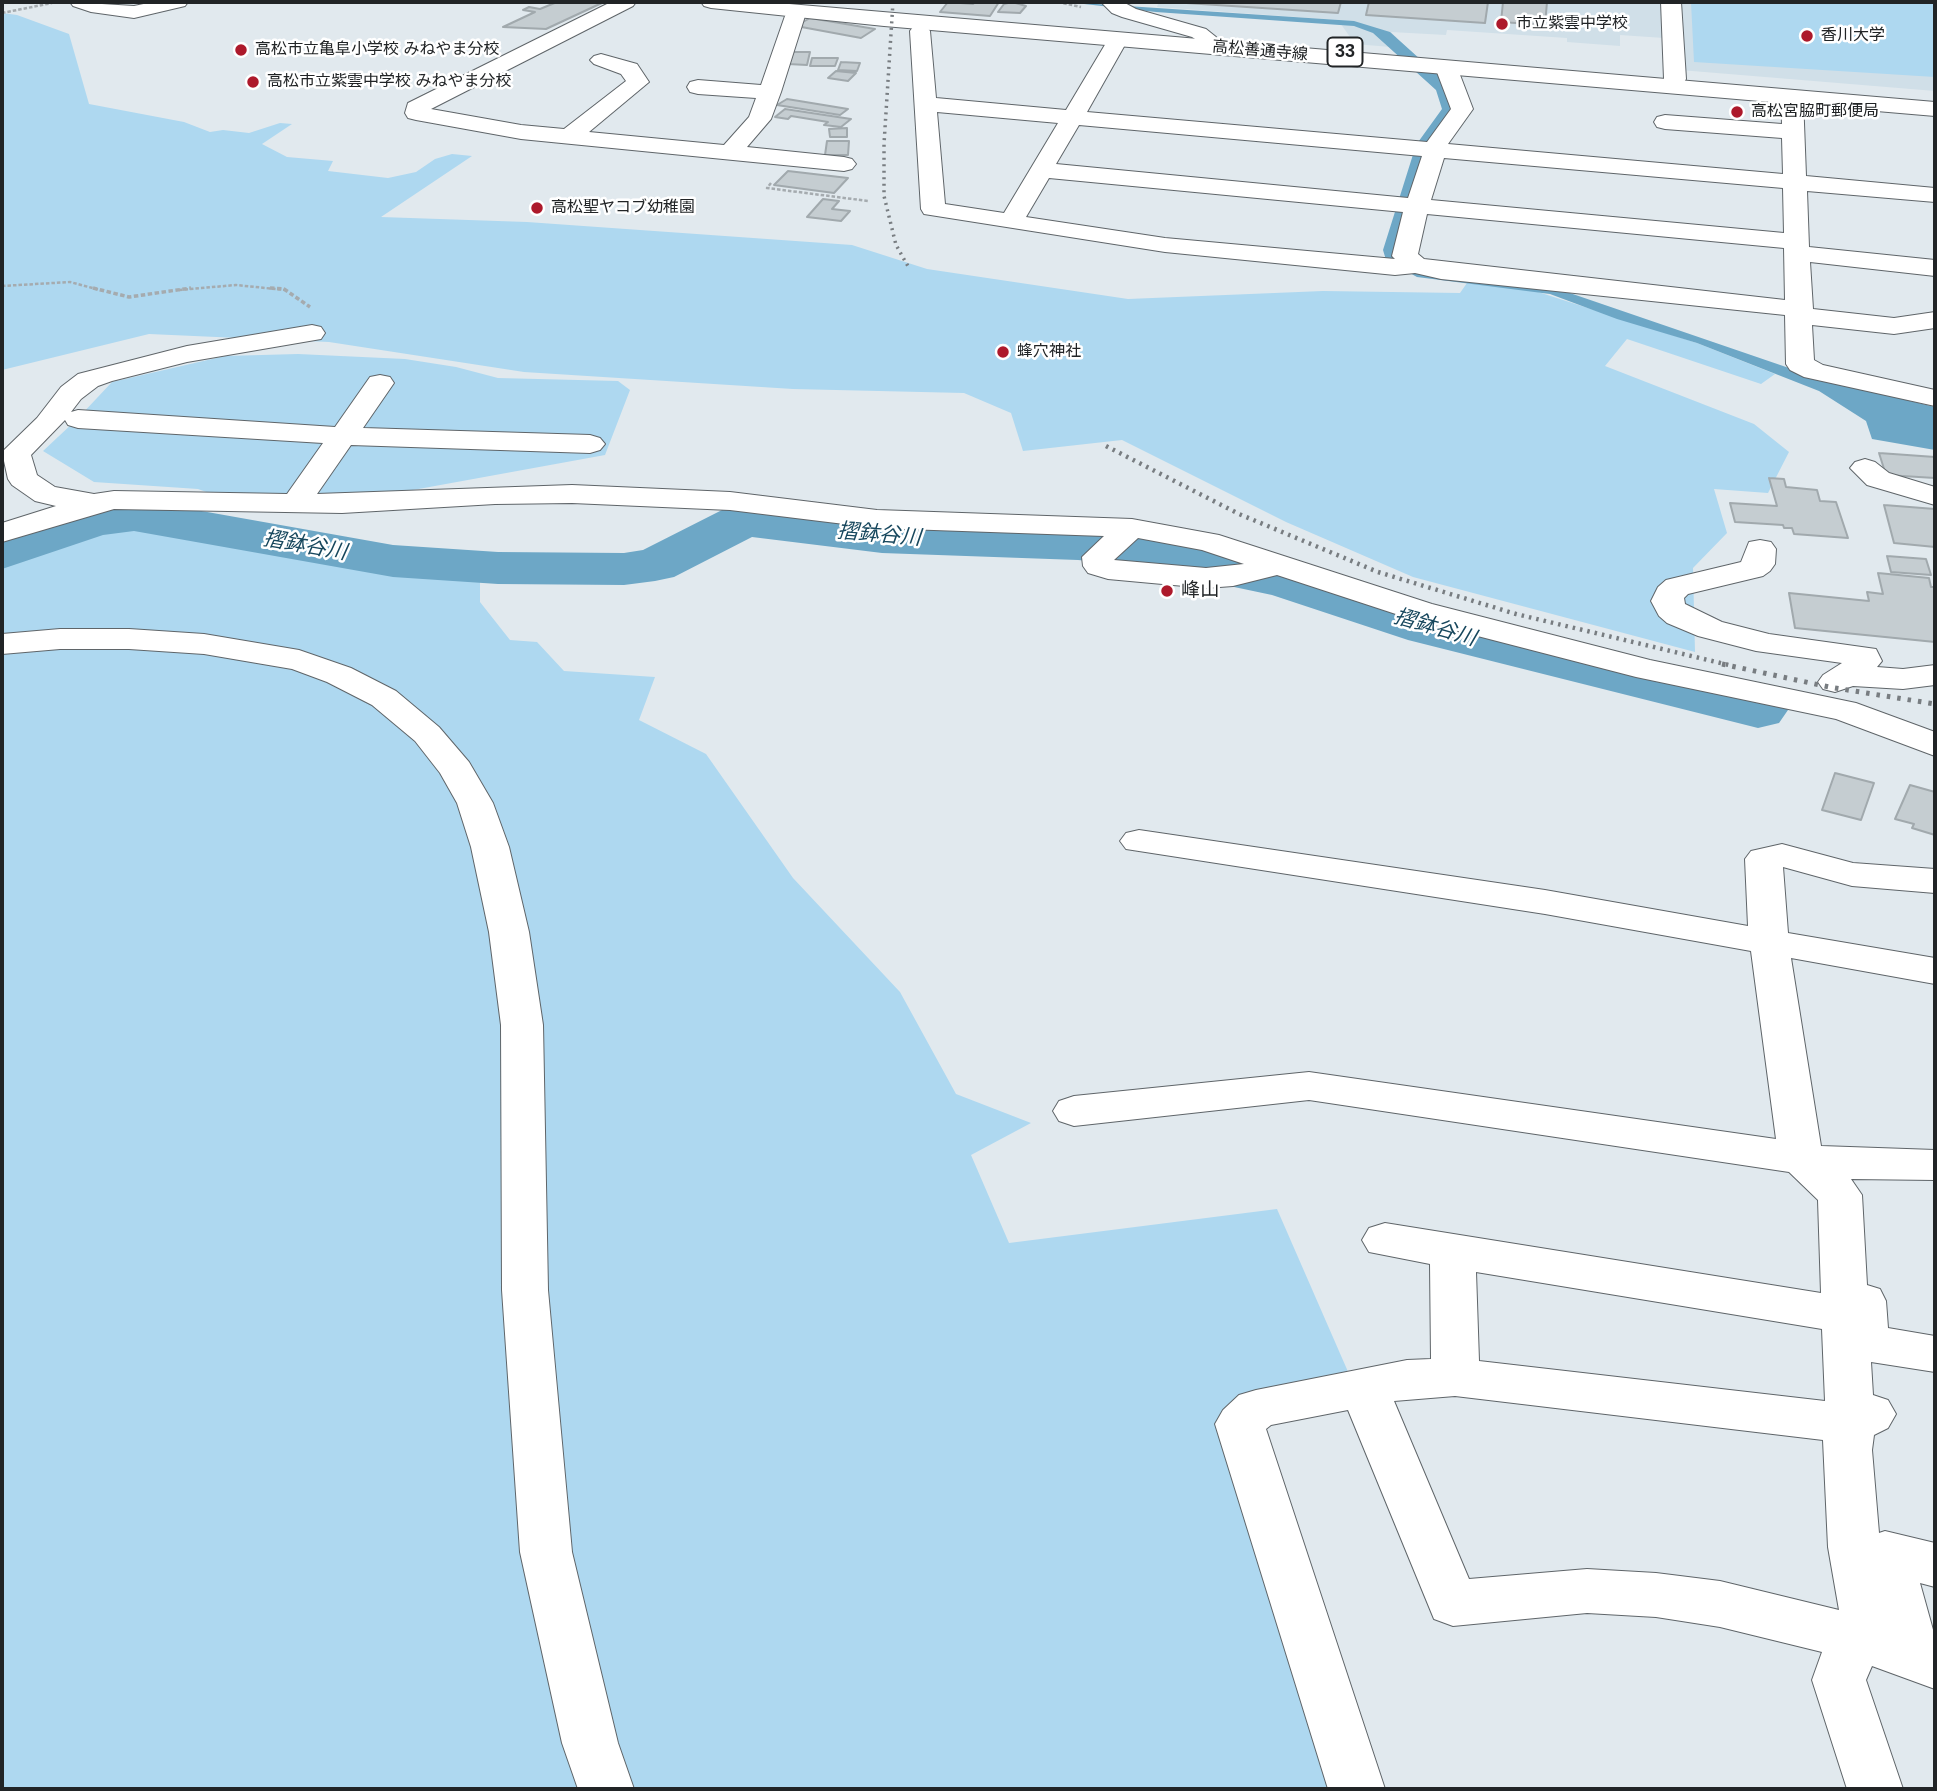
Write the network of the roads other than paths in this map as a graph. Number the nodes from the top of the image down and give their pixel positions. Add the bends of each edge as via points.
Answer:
1 (80, 2) edge
2 (178, 2) edge
3 (626, 2) edge
4 (711, 2) edge
5 (754, 2) edge
6 (1111, 2) edge
7 (1671, 2) edge
8 (795, 16) dead end
9 (920, 31) dead end
10 (1116, 43) dead end
11 (1203, 44) junction
12 (601, 61) dead end
13 (1446, 67) junction
14 (1675, 79) junction
15 (698, 87) dead end
16 (770, 92) junction
17 (1792, 97) junction
18 (1935, 100) edge
19 (926, 104) junction
20 (1935, 109) edge
21 (1284, 113) dead end
22 (1073, 117) junction
23 (1665, 122) dead end
24 (1794, 132) junction
25 (1274, 134) junction
26 (569, 137) junction
27 (1425, 148) junction
28 (730, 153) junction
29 (844, 164) dead end
30 (1041, 170) junction
31 (1796, 182) junction
32 (1935, 195) edge
33 (1409, 205) junction
34 (1011, 222) junction
35 (1798, 248) junction
36 (1407, 266) junction
37 (1935, 268) edge
38 (1800, 312) junction
39 (1935, 320) edge
40 (312, 333) road end
41 (380, 383) dead end
42 (1935, 398) edge
43 (78, 419) dead end
44 (343, 436) junction
45 (590, 444) dead end
46 (1865, 468) dead end
47 (1935, 496) edge
48 (94, 503) junction
49 (295, 504) junction
50 (1132, 528) junction
51 (2, 533) edge
52 (1760, 549) dead end
53 (1280, 564) junction
54 (2, 644) edge
55 (1935, 675) edge
56 (1848, 676) junction
57 (1818, 706) junction
58 (1935, 744) edge
59 (1139, 841) dead end
60 (1935, 881) edge
61 (1769, 941) junction
62 (1935, 971) edge
63 (1074, 1111) dead end
64 (1801, 1158) junction
65 (1935, 1165) edge
66 (1385, 1240) dead end
67 (1453, 1251) junction
68 (1851, 1310) junction
69 (1935, 1354) edge
70 (1455, 1377) junction
71 (1364, 1388) junction
72 (1850, 1424) junction
73 (1935, 1565) edge
74 (1856, 1639) junction
75 (1924, 1659) edge
76 (606, 1789) edge
77 (1356, 1789) edge
78 (1875, 1789) edge

1 - 2 street via 134,12
3 - 26 street via 415,110 420,115
4 - 11 street, 高松善通寺線 / 33
5 - 11 street, 高松善通寺線 / 33
6 - 11 street via 1129,13 1199,33 1206,37
7 - 14 street
8 - 16 street
9 - 19 street
10 - 22 street
11 - 13 street, 高松善通寺線 / 33
11 - 14 street, 高松善通寺線 / 33
12 - 26 street via 629,69 638,82
13 - 17 street, 高松善通寺線 / 33
13 - 27 street via 1462,109
14 - 18 street, 高松善通寺線 / 33
15 - 16 street
16 - 28 street via 760,119
17 - 20 street, 高松善通寺線 / 33
17 - 24 street
19 - 22 street
19 - 34 street via 933,209
21 - 25 street
22 - 25 street
22 - 30 street
23 - 24 street
24 - 31 street
25 - 27 street
26 - 28 street
27 - 31 street
27 - 33 street
28 - 29 street
30 - 33 street
30 - 34 street
31 - 32 street
31 - 35 street
33 - 35 street
33 - 36 street
34 - 36 street via 1165,245
35 - 37 street
35 - 38 street
36 - 38 street
38 - 39 street via 1894,326
38 - 42 street via 1800,364
40 - 48 street via 187,354 102,375 71,393 16,453 23,478 46,495
41 - 44 street
43 - 44 street
44 - 45 street
44 - 49 street
46 - 47 street via 1878,478
48 - 49 street
48 - 51 street
49 - 50 street via 572,494 730,502 877,519
50 - 53 street via 1209,542
50 - 53 street via 1098,558 1099,566 1119,572 1206,578
52 - 56 street via 1759,564 1752,569 1677,587 1667,601 1671,609 1710,629 1756,641 1864,656 1865,661
53 - 57 street via 1420,611 1648,670
54 - 76 street via 129,639 204,644 299,660 384,698 427,734 475,803 509,932 522,1025 525,1290 546,1552 590,1743
55 - 56 street via 1903,679
56 - 57 street via 1829,687
57 - 58 street via 1843,710
59 - 61 street
60 - 61 street via 1852,874 1782,855 1764,859
61 - 62 street
61 - 64 street
63 - 64 street via 1309,1086
64 - 65 street
64 - 68 street via 1840,1195
66 - 67 street
67 - 68 street
67 - 70 street
68 - 69 street
68 - 72 street via 1872,1414
70 - 71 street via 1407,1379
70 - 72 street
71 - 74 street via 1454,1603 1587,1591 1656,1595 1720,1604
71 - 77 street via 1256,1409 1240,1424
72 - 74 street via 1847,1450 1854,1547 1866,1608
73 - 75 street via 1885,1553
74 - 75 street
74 - 78 street via 1839,1679

